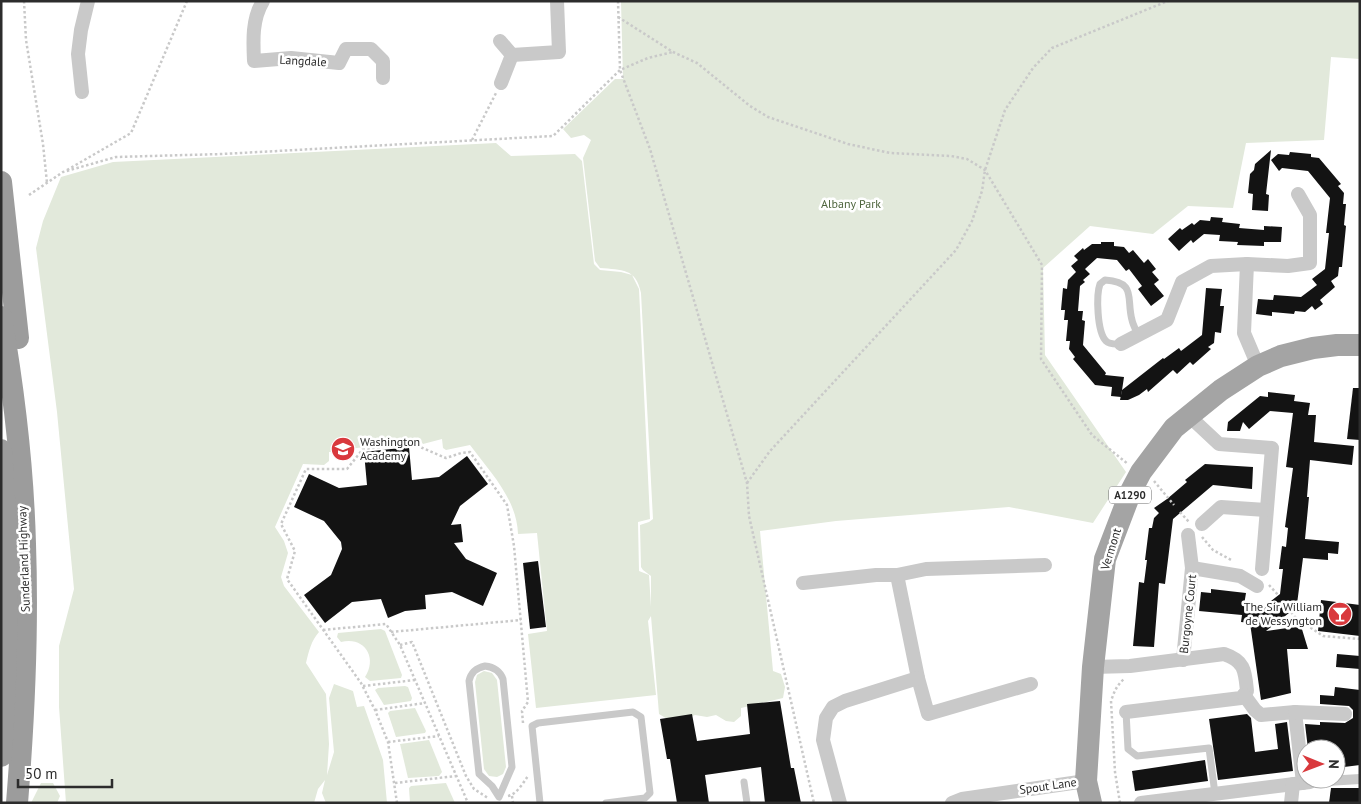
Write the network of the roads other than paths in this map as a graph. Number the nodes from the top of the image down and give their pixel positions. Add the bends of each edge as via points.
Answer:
1 (88, 1) edge
2 (263, 1) edge
3 (557, 1) edge
4 (500, 41) dead end
5 (512, 55) junction
6 (383, 78) dead end
7 (501, 83) road end
8 (82, 92) dead end
9 (1, 182) edge
10 (1298, 194) dead end
11 (1247, 264) junction
12 (1, 317) edge
13 (1138, 335) junction
14 (1121, 344) joint
15 (1360, 345) edge
16 (1258, 366) junction
17 (1188, 415) junction
18 (1, 450) edge
19 (21, 487) junction
20 (1266, 510) junction
21 (1045, 565) dead end
22 (1192, 568) junction
23 (1262, 569) dead end
24 (897, 575) junction
25 (802, 583) dead end
26 (1262, 585) road end
27 (1183, 660) junction
28 (1092, 666) junction
29 (918, 678) junction
30 (1031, 684) dead end
31 (1244, 695) junction
32 (1126, 712) joint
33 (1296, 712) junction
34 (1345, 714) dead end
35 (1298, 739) edge
36 (1, 756) edge
37 (1360, 778) edge
38 (1346, 779) edge
39 (1086, 780) junction
40 (744, 782) dead end
41 (1296, 784) edge
42 (1299, 789) edge
43 (1215, 794) junction
44 (499, 800) edge
45 (17, 803) edge
46 (540, 803) edge
47 (606, 803) edge
48 (747, 803) edge
49 (840, 803) edge
50 (952, 803) edge
51 (1091, 803) edge
52 (1141, 803) edge
53 (1291, 803) edge

1 - 8 street via 78,54
2 - 6 street, Langdale via 252,34 254,61 290,58 339,64 346,49 371,50 383,61
3 - 5 street via 559,52
4 - 5 street
5 - 7 street
9 - 19 highway via 25,392
10 - 11 street via 1310,215 1310,262 1288,266
11 - 13 street via 1210,266 1182,282 1167,320
11 - 16 street via 1244,333
12 - 19 highway, Sunderland Highway via 12,386
13 - 14 street
13 - 14 lane via 1126,287 1122,283 1105,280 1100,284 1096,301 1103,336 1107,342
15 - 16 main road, Vermont / A1290 via 1312,348
16 - 17 main road, Vermont / A1290
17 - 20 street via 1219,444 1272,448
17 - 28 main road, Vermont / A1290 via 1146,464 1128,500 1106,559
18 - 36 highway, Sunderland Highway via 6,605
19 - 45 highway, Sunderland Highway via 25,632
20 - 22 street, Burgoyne Court via 1221,507 1195,530
20 - 23 street
21 - 24 street via 926,569
22 - 26 street, Burgoyne Court via 1240,576
22 - 27 street, Burgoyne Court
24 - 25 street
24 - 29 street
27 - 28 street via 1130,666
27 - 31 street via 1224,654 1234,658 1245,671
28 - 39 main road, Vermont / A1290
29 - 30 street via 928,714
29 - 49 street via 844,701 833,707 826,718 823,740
31 - 32 street via 1241,698
31 - 33 street via 1261,716
32 - 43 lane via 1128,749 1137,756 1209,748
33 - 34 street
33 - 35 street
37 - 38 street
39 - 50 street, Spout Lane
39 - 51 main road, Vermont / A1290
40 - 48 lane
41 - 43 street
42 - 53 street
43 - 52 street
44 - 44 lane via 512,767 503,679 494,668 485,666 472,672 469,681 479,774 492,786
46 - 47 lane via 532,726 633,712 641,717 650,793 645,798

